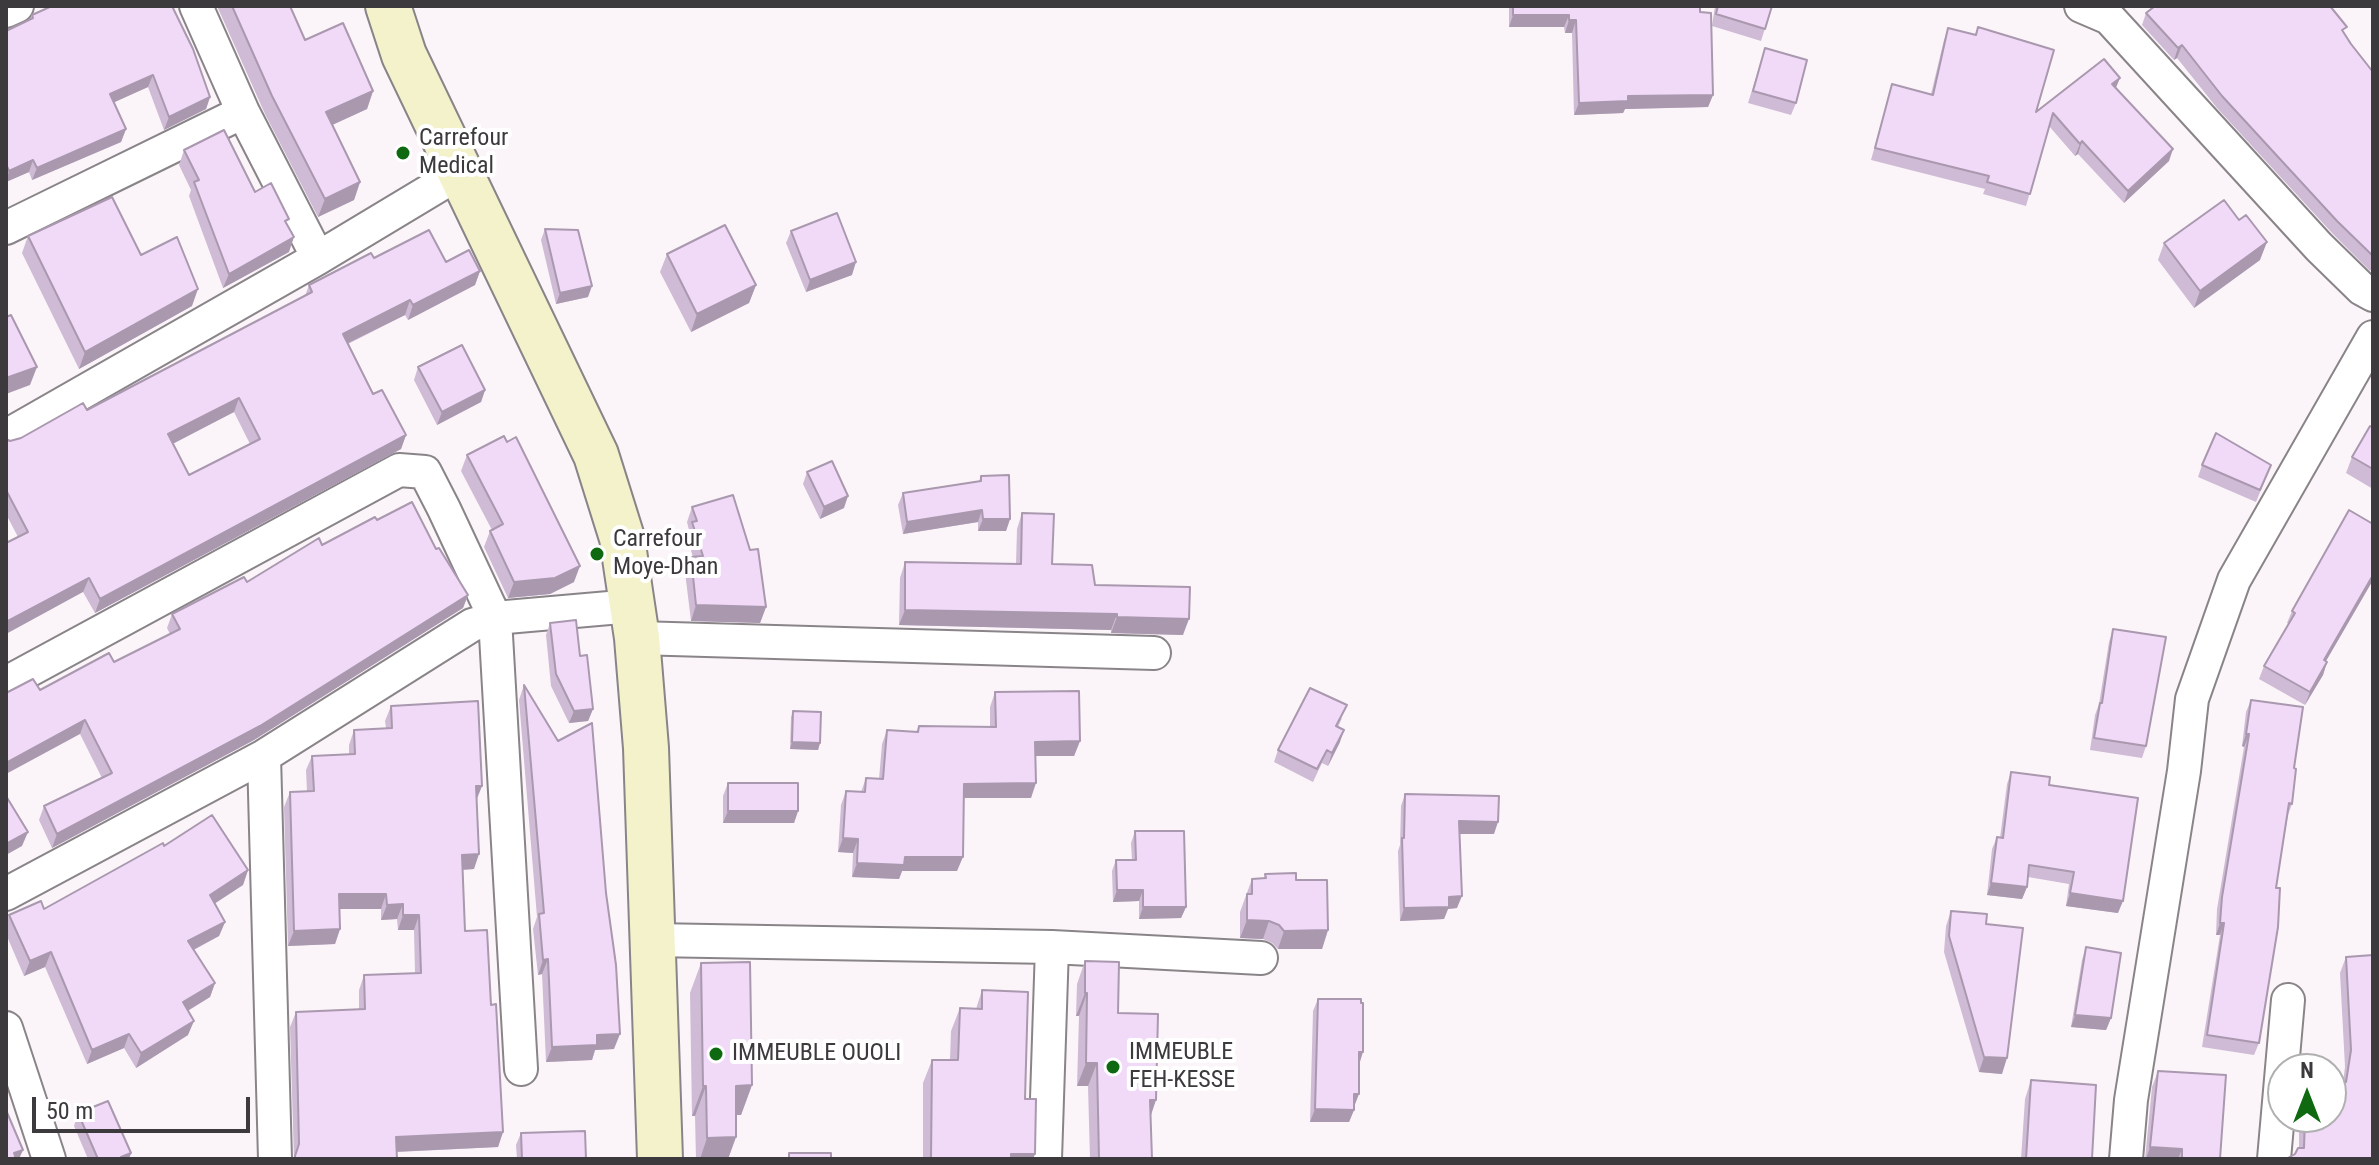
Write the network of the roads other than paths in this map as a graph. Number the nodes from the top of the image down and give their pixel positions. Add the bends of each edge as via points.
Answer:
1 (17, 6) edge
2 (196, 6) edge
3 (388, 6) edge
4 (2081, 6) edge
5 (6, 11) edge
6 (243, 112) junction
7 (461, 172) junction
8 (6, 228) edge
9 (318, 258) junction
10 (2373, 295) edge
11 (2373, 337) edge
12 (6, 436) edge
13 (495, 618) junction
14 (634, 622) junction
15 (1154, 653) dead end
16 (6, 683) edge
17 (264, 756) junction
18 (6, 894) edge
19 (652, 940) junction
20 (1052, 947) junction
21 (1261, 958) dead end
22 (2288, 1000) dead end
23 (6, 1028) edge
24 (521, 1069) dead end
25 (49, 1159) edge
26 (275, 1159) edge
27 (660, 1159) edge
28 (1045, 1159) edge
29 (2126, 1159) edge
30 (2274, 1159) edge

1 - 5 street
2 - 6 street
3 - 7 street via 404,55
4 - 10 street via 2109,18 2319,247
6 - 8 street
6 - 9 street
7 - 9 street
7 - 14 street via 596,455 622,538
9 - 12 street
11 - 29 street via 2234,580 2192,699
13 - 14 street
13 - 16 street via 425,472 399,470
13 - 17 street via 472,625
13 - 24 street
14 - 15 street
14 - 19 street via 646,748
17 - 18 street
17 - 26 street
19 - 20 street
19 - 27 street
20 - 21 street
20 - 28 street
22 - 30 street
23 - 25 street

